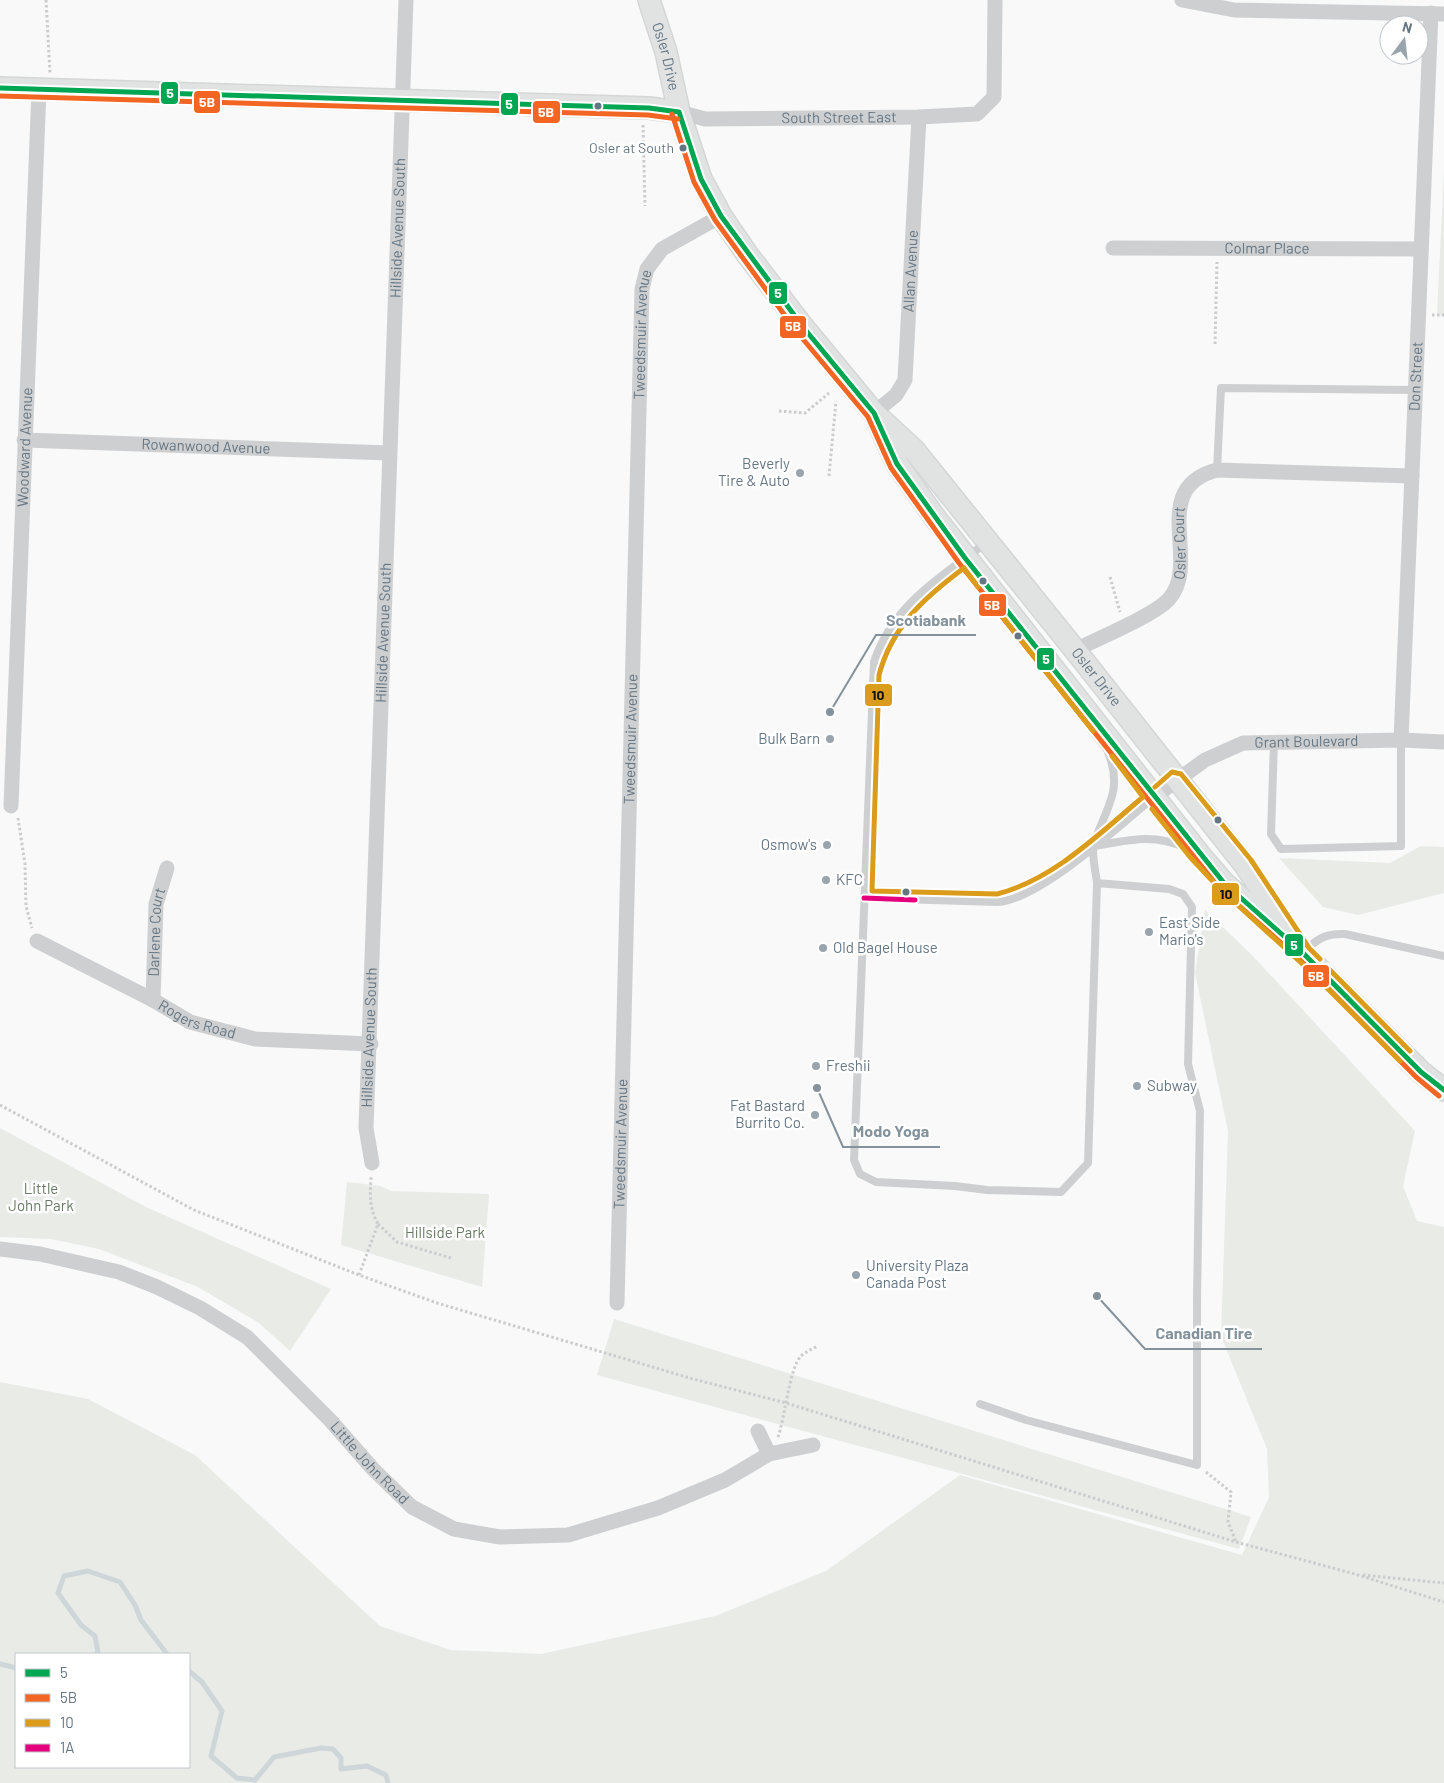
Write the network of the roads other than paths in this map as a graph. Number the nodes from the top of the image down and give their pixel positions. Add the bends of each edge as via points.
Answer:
1 (406, 0) edge
2 (649, 0) edge
3 (995, 0) edge
4 (1182, 0) edge
5 (1437, 14) edge
6 (0, 88) edge
7 (45, 89) junction
8 (403, 102) junction
9 (679, 112) junction
10 (919, 117) junction
11 (720, 216) junction
12 (1113, 248) dead end
13 (1421, 249) junction
14 (1415, 390) junction
15 (874, 413) junction
16 (24, 440) junction
17 (389, 453) junction
18 (1218, 470) junction
19 (1412, 476) junction
20 (987, 542) junction
21 (965, 558) junction
22 (1074, 650) junction
23 (1098, 724) junction
24 (1401, 740) junction
25 (1274, 742) junction
26 (1444, 742) edge
27 (1176, 779) junction
28 (1154, 797) junction
29 (11, 806) road end
30 (1094, 846) junction
31 (1199, 854) junction
32 (167, 868) dead end
33 (1097, 883) junction
34 (864, 898) junction
35 (37, 941) road end
36 (1303, 953) junction
37 (1444, 956) edge
38 (153, 1000) junction
39 (371, 1044) junction
40 (1444, 1090) edge
41 (372, 1163) road end
42 (0, 1249) edge
43 (617, 1303) dead end
44 (980, 1404) dead end
45 (758, 1431) dead end
46 (813, 1444) dead end
47 (771, 1454) junction

1 - 8 street, Hillside Avenue South
2 - 9 main road, Osler Drive via 666,52
3 - 10 street, South Street East via 994,97 977,114
4 - 5 street via 1234,10
5 - 13 street, Don Street
6 - 7 main road
7 - 8 main road
7 - 16 street, Woodward Avenue
8 - 9 main road via 649,108
8 - 17 street, Hillside Avenue South
9 - 10 street, South Street East via 705,119
9 - 11 main road, Osler Drive via 701,179
10 - 15 street, Allan Avenue via 905,380 896,395
11 - 15 main road, Osler Drive via 803,328
11 - 43 street, Tweedsmuir Avenue via 662,250 647,269 642,289
12 - 13 street, Colmar Place
13 - 14 street, Don Street
14 - 18 lane via 1221,388
14 - 19 street, Don Street
15 - 20 main road, Osler Drive via 914,450
15 - 21 main road, Osler Drive via 897,464
16 - 17 street, Rowanwood Avenue
16 - 29 street, Woodward Avenue
17 - 39 street, Hillside Avenue South
18 - 19 street, Osler Court
18 - 22 street, Osler Court via 1192,481 1185,491 1180,505 1178,578 1170,598 1157,609
19 - 24 street, Don Street
20 - 21 lane
20 - 22 main road, Osler Drive
21 - 23 main road, Osler Drive
21 - 34 lane via 904,609 885,634 874,662
22 - 27 main road, Osler Drive
23 - 28 main road, Osler Drive
23 - 30 lane via 1116,782
24 - 25 street, Grant Boulevard
24 - 25 lane via 1401,846 1281,849 1271,834
24 - 26 street, Grant Boulevard
25 - 27 street, Grant Boulevard via 1235,746
27 - 28 street, Grant Boulevard
27 - 36 main road, Osler Drive via 1245,866
28 - 30 lane
28 - 31 main road, Osler Drive
30 - 31 lane via 1147,837 1162,839
30 - 33 lane
30 - 34 lane via 1037,888 1007,901
31 - 36 main road, Osler Drive via 1224,883
32 - 38 street, Darlene Court via 156,904
33 - 34 lane via 1088,1163 1061,1192 881,1182 866,1178 856,1168
33 - 44 lane via 1169,889 1183,894 1192,907 1188,1064 1200,1111 1197,1464 1026,1420
35 - 38 street, Rogers Road
36 - 37 lane via 1318,939 1331,933
36 - 40 main road, Osler Drive
38 - 39 street, Rogers Road via 190,1022 255,1039
39 - 41 street, Hillside Avenue South via 366,1128
42 - 47 street, Little John Road via 40,1254 118,1272 157,1287 247,1337 412,1507 454,1529 500,1537 568,1535 658,1508 725,1480
45 - 47 street
46 - 47 street, Little John Road

